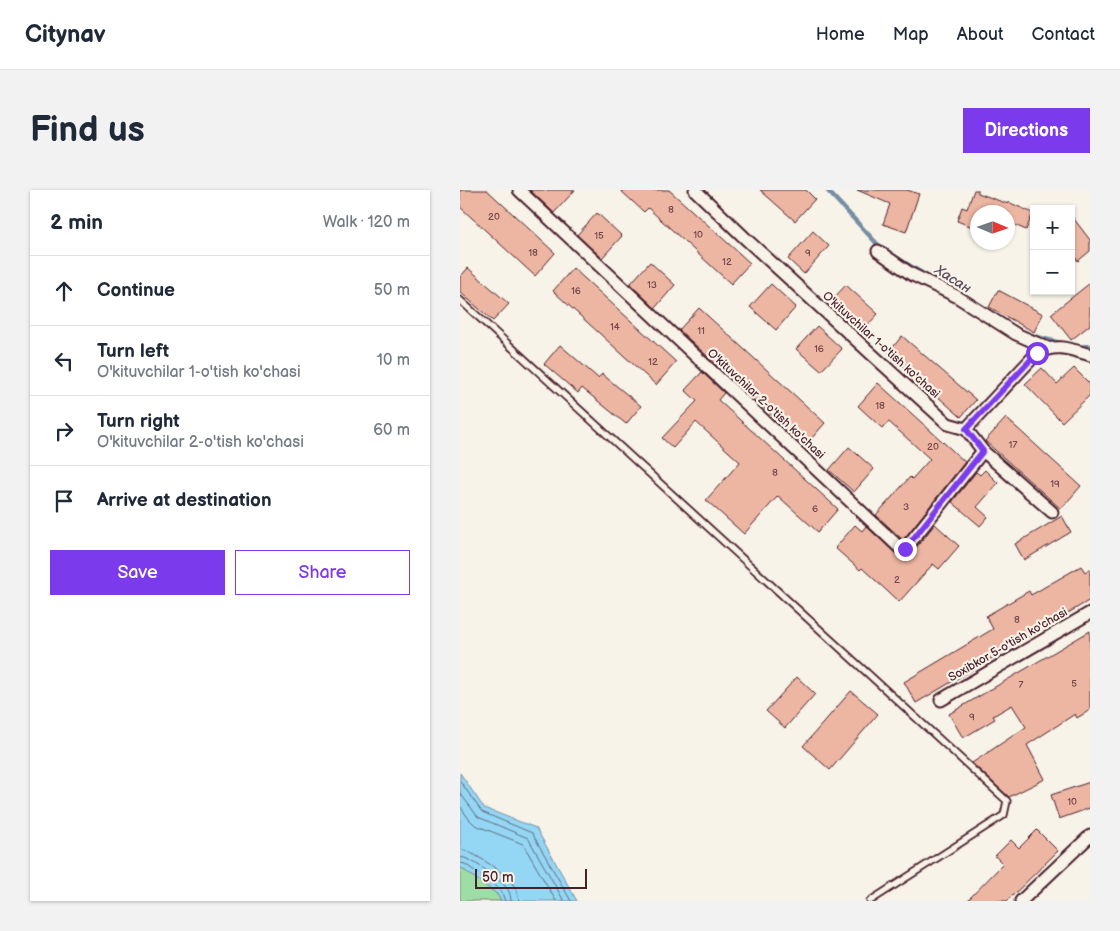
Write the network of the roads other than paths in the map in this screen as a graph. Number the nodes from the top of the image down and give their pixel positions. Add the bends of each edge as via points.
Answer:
1 (519, 190) edge
2 (695, 190) edge
3 (878, 251) dead end
4 (460, 300) edge
5 (1048, 348) junction
6 (1090, 354) edge
7 (966, 429) junction
8 (983, 451) junction
9 (1052, 512) dead end
10 (1090, 613) edge
11 (940, 700) dead end
12 (1090, 836) edge
13 (870, 901) edge
14 (1021, 901) edge

1 - 8 street, O'kituvchilar 2-o'tish ko'chasi via 900,548 905,549
2 - 7 street, O'kituvchilar 1-o'tish ko'chasi via 948,424
3 - 5 street via 911,274 956,296 1016,334
4 - 13 lane via 1006,801 1004,815
5 - 6 street
5 - 7 street via 1037,353
7 - 8 street
8 - 9 street
10 - 11 street, Soxibkor 5-o'tish ko'chasi
12 - 14 street

